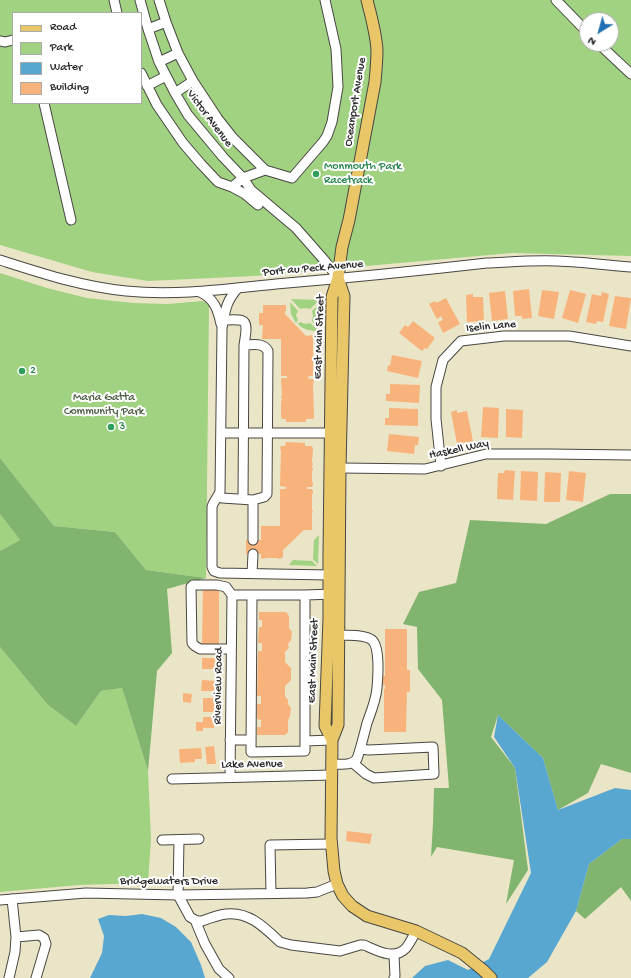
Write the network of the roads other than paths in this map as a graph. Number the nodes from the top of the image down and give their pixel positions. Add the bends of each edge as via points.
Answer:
1 (114, 0) edge
2 (140, 0) edge
3 (159, 0) edge
4 (325, 0) edge
5 (367, 0) edge
6 (556, 0) edge
7 (117, 12) edge
8 (166, 22) junction
9 (579, 24) edge
10 (148, 29) junction
11 (12, 40) edge
12 (0, 42) edge
13 (608, 52) edge
14 (178, 53) junction
15 (159, 62) junction
16 (631, 74) edge
17 (142, 75) edge
18 (166, 76) junction
19 (193, 81) junction
20 (147, 86) junction
21 (175, 93) junction
22 (44, 104) edge
23 (265, 170) junction
24 (243, 178) junction
25 (232, 187) junction
26 (250, 198) junction
27 (71, 220) dead end
28 (296, 228) junction
29 (0, 260) edge
30 (631, 267) edge
31 (338, 278) junction
32 (238, 288) junction
33 (200, 292) junction
34 (227, 305) junction
35 (235, 320) junction
36 (222, 323) junction
37 (244, 345) junction
38 (631, 346) edge
39 (221, 433) junction
40 (244, 433) junction
41 (268, 433) junction
42 (330, 433) junction
43 (631, 455) edge
44 (441, 466) junction
45 (340, 468) junction
46 (219, 496) junction
47 (243, 499) junction
48 (253, 500) junction
49 (253, 540) dead end
50 (252, 554) dead end
51 (252, 573) junction
52 (329, 575) junction
53 (334, 594) junction
54 (232, 595) junction
55 (252, 595) junction
56 (304, 595) junction
57 (339, 635) junction
58 (231, 649) junction
59 (230, 740) junction
60 (251, 740) junction
61 (332, 740) junction
62 (305, 741) junction
63 (360, 749) junction
64 (353, 763) junction
65 (332, 764) junction
66 (332, 775) junction
67 (230, 778) junction
68 (172, 779) dead end
69 (198, 839) dead end
70 (162, 840) dead end
71 (179, 840) junction
72 (332, 844) junction
73 (337, 884) junction
74 (271, 894) junction
75 (178, 895) junction
76 (12, 899) junction
77 (0, 900) edge
78 (195, 920) junction
79 (416, 931) junction
80 (16, 937) junction
81 (394, 955) junction
82 (9, 978) edge
83 (36, 978) edge
84 (229, 978) edge
85 (394, 978) edge
86 (491, 978) edge

1 - 7 street
2 - 10 street, Victor Avenue
3 - 8 street
4 - 23 street via 336,49 338,87 332,122 323,142 292,178
5 - 31 main road, Oceanport Avenue via 376,38 377,66
6 - 9 street
8 - 10 street
8 - 14 street
10 - 15 street, Victor Avenue
11 - 12 street
13 - 16 street
14 - 15 street
14 - 19 street
15 - 18 street, Victor Avenue
17 - 20 street, Victor Avenue
18 - 20 street
18 - 21 street, Victor Avenue
19 - 21 street
19 - 23 street via 233,138
20 - 25 street, Victor Avenue via 183,143 218,182
21 - 24 street, Victor Avenue via 188,115
22 - 27 street
23 - 24 street
24 - 25 street
24 - 26 street, Victor Avenue via 245,190
24 - 28 street, Victor Avenue via 254,193
25 - 26 street, Victor Avenue
26 - 28 street, Victor Avenue via 285,226
28 - 31 street, Victor Avenue
29 - 33 street, Port au Peck Avenue via 64,280 97,287 150,293
30 - 31 street, Port au Peck Avenue via 523,261
31 - 32 street, Port au Peck Avenue
31 - 42 main road, East Main Street via 332,297
31 - 45 main road, East Main Street via 344,296
32 - 33 street, Port au Peck Avenue
32 - 34 street
33 - 36 street via 213,301
34 - 35 street via 228,316
34 - 36 street
35 - 36 street
35 - 37 street via 241,320 246,324
36 - 39 street
37 - 40 street
37 - 41 street via 262,345 268,351
38 - 44 street, Iselin Lane via 568,336 504,336 461,341 443,360 436,387 436,419
39 - 40 street
39 - 46 street
40 - 41 street
40 - 47 street
41 - 42 street
41 - 48 street via 266,494
42 - 52 main road, East Main Street
43 - 44 street, Haskell Way via 486,454
44 - 45 street, Haskell Way via 425,469
45 - 53 main road, East Main Street
46 - 47 street
46 - 51 street via 212,507 212,567 217,572
47 - 48 street
48 - 49 street
50 - 51 street
51 - 52 street
52 - 53 main road, East Main Street
53 - 56 street
53 - 57 main road, East Main Street
53 - 61 main road, East Main Street via 329,618 325,726
54 - 55 street
54 - 58 street, Riverview Road
54 - 58 street via 226,587 217,585 191,587 192,643 200,649
55 - 56 street
55 - 60 street
56 - 62 street
57 - 61 main road, East Main Street via 338,725
57 - 63 street via 371,639 378,658 377,688
58 - 59 street, Riverview Road
59 - 60 street
59 - 67 street, Riverview Road
60 - 62 street via 251,752 305,751
61 - 62 street
61 - 65 main road, East Main Street
63 - 64 street
63 - 64 street via 433,748 434,774 374,778
64 - 65 street
65 - 66 main road, East Main Street
66 - 67 street, Lake Avenue
66 - 72 main road, East Main Street
67 - 68 street, Lake Avenue
69 - 71 street
70 - 71 street
71 - 75 street
72 - 73 main road, East Main Street
72 - 74 street via 270,845
73 - 74 street, Bridgewaters Drive via 317,892
73 - 79 main road, East Main Street via 352,906 367,916
74 - 75 street, Bridgewaters Drive
75 - 76 street, Bridgewaters Drive via 86,893
75 - 78 street via 190,917
76 - 77 street, Bridgewaters Drive
76 - 80 street
78 - 81 street via 199,922 224,914 239,914 258,922 283,944 334,951 364,945
78 - 84 street via 219,969
79 - 81 street via 406,948
79 - 86 main road, East Main Street via 462,953
80 - 82 street
80 - 83 street via 39,935 44,938 46,944
81 - 85 street

